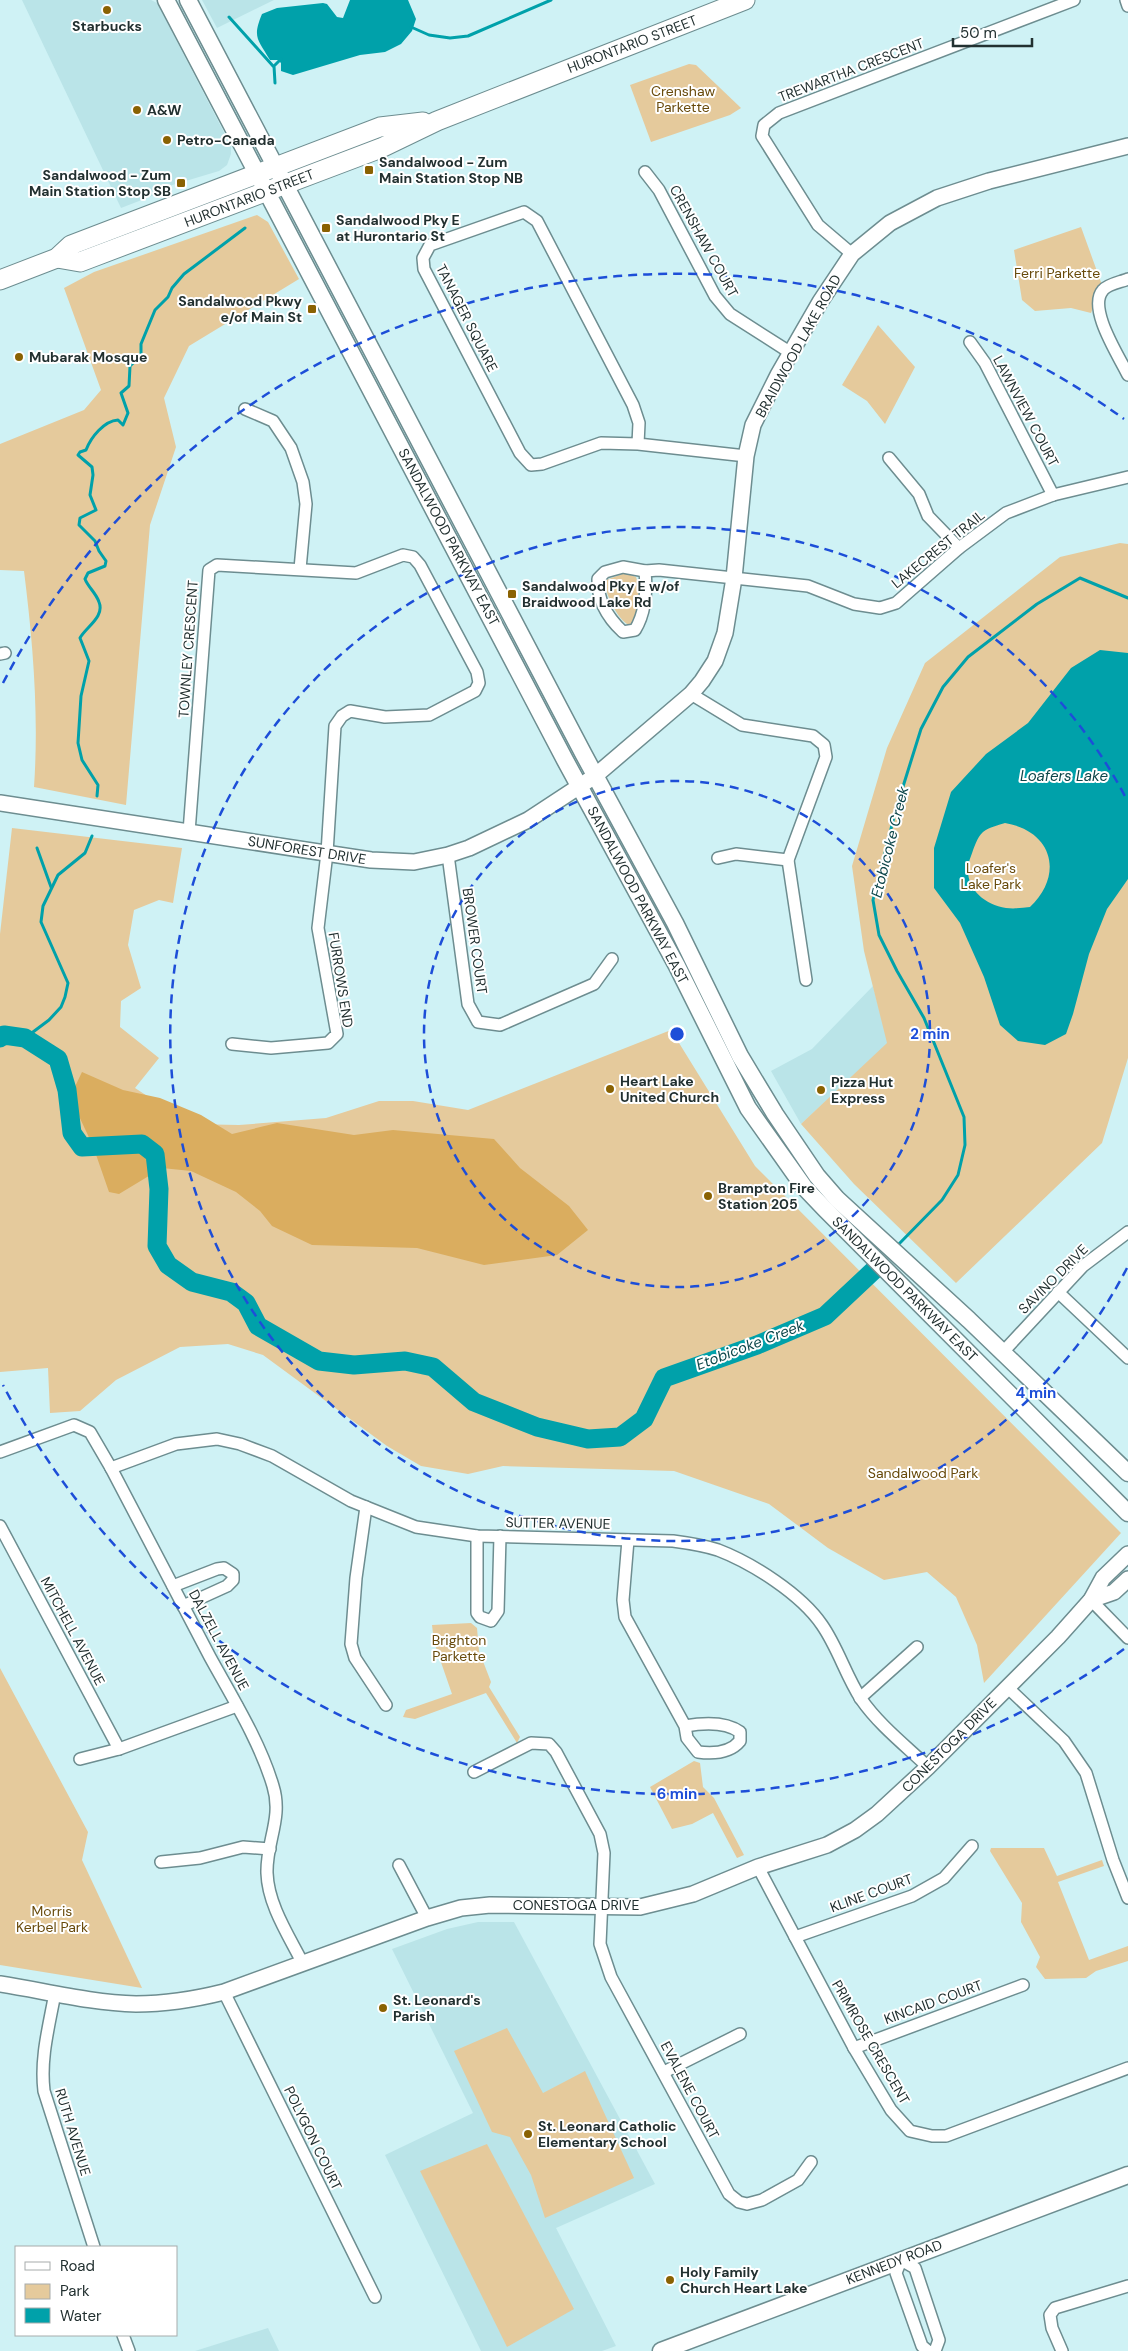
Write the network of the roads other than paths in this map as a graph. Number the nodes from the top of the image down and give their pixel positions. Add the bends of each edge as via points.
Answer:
1 (166, 0) edge
2 (188, 0) edge
3 (744, 0) edge
4 (1074, 0) edge
5 (1126, 0) edge
6 (1128, 6) edge
7 (436, 121) junction
8 (1128, 146) edge
9 (276, 166) junction
10 (645, 172) dead end
11 (257, 174) junction
12 (286, 184) junction
13 (266, 192) junction
14 (852, 254) junction
15 (57, 258) junction
16 (1128, 279) edge
17 (0, 280) edge
18 (970, 342) dead end
19 (791, 353) junction
20 (1128, 375) edge
21 (245, 409) dead end
22 (638, 444) junction
23 (746, 456) junction
24 (889, 458) dead end
25 (1128, 477) edge
26 (1053, 495) junction
27 (959, 548) junction
28 (300, 569) junction
29 (645, 571) junction
30 (734, 578) junction
31 (691, 694) junction
32 (595, 776) junction
33 (581, 786) junction
34 (0, 803) edge
35 (189, 832) junction
36 (327, 853) junction
37 (448, 855) junction
38 (718, 858) dead end
39 (788, 860) junction
40 (612, 959) dead end
41 (806, 980) dead end
42 (232, 1044) dead end
43 (1128, 1232) edge
44 (1058, 1292) junction
45 (1003, 1352) junction
46 (1128, 1358) edge
47 (0, 1452) edge
48 (111, 1468) junction
49 (1128, 1473) edge
50 (366, 1507) junction
51 (1128, 1513) edge
52 (0, 1526) edge
53 (477, 1536) junction
54 (500, 1536) junction
55 (628, 1540) junction
56 (1128, 1554) edge
57 (1128, 1579) edge
58 (173, 1586) junction
59 (1091, 1600) junction
60 (183, 1606) junction
61 (1128, 1638) edge
62 (917, 1647) dead end
63 (1007, 1687) junction
64 (860, 1698) junction
65 (386, 1705) dead end
66 (237, 1706) junction
67 (685, 1726) junction
68 (119, 1749) junction
69 (80, 1759) dead end
70 (928, 1768) junction
71 (474, 1772) dead end
72 (972, 1846) dead end
73 (270, 1849) junction
74 (161, 1862) dead end
75 (399, 1865) dead end
76 (758, 1867) junction
77 (1128, 1898) edge
78 (600, 1906) junction
79 (427, 1918) junction
80 (795, 1937) junction
81 (303, 1964) junction
82 (0, 1984) edge
83 (1023, 1985) dead end
84 (224, 1992) junction
85 (55, 1993) junction
86 (740, 2034) dead end
87 (854, 2048) junction
88 (1128, 2068) edge
89 (664, 2072) junction
90 (812, 2162) dead end
91 (1128, 2175) edge
92 (94, 2246) edge
93 (901, 2260) junction
94 (1128, 2286) edge
95 (375, 2297) dead end
96 (123, 2336) edge
97 (129, 2351) edge
98 (661, 2351) edge
99 (928, 2351) edge
100 (935, 2351) edge
101 (1062, 2351) edge

1 - 11 main road, SANDALWOOD PARKWAY EAST
2 - 9 main road, SANDALWOOD PARKWAY EAST
3 - 7 main road, HURONTARIO STREET
4 - 14 street, TREWARTHA CRESCENT via 779,113 764,125 762,136 807,211 818,225
5 - 6 street
7 - 9 main road, HURONTARIO STREET via 380,127
7 - 12 main road, HURONTARIO STREET via 381,148
8 - 14 street, BRAIDWOOD LAKE ROAD via 989,181 937,198 890,223
9 - 11 main road, HURONTARIO STREET
9 - 12 main road, SANDALWOOD PARKWAY EAST
10 - 19 street, CRENSHAW COURT via 659,190 715,296 730,314
11 - 13 main road, SANDALWOOD PARKWAY EAST
11 - 15 main road, HURONTARIO STREET via 71,245
12 - 13 main road, HURONTARIO STREET
12 - 32 main road, SANDALWOOD PARKWAY EAST
13 - 15 main road, HURONTARIO STREET via 80,262
13 - 33 main road, SANDALWOOD PARKWAY EAST
14 - 19 street, BRAIDWOOD LAKE ROAD
15 - 17 main road, HURONTARIO STREET
16 - 20 street via 1104,288 1098,298 1099,316
18 - 26 street, LAWNVIEW COURT via 985,363
19 - 23 street, BRAIDWOOD LAKE ROAD via 753,425
21 - 28 street via 273,421 291,448 303,482 306,504
22 - 22 street, TANAGER SQUARE via 601,443 531,465 520,453 424,269 423,258 430,245 524,212 537,221 633,405 639,422
22 - 23 street, TANAGER SQUARE
23 - 30 street, BRAIDWOOD LAKE ROAD
24 - 27 street via 919,494 928,516
25 - 26 street, LAKECREST TRAIL
26 - 27 street, LAKECREST TRAIL via 1006,513
27 - 30 street, LAKECREST TRAIL via 896,603 880,608 854,604 808,586
28 - 35 street, TOWNLEY CRESCENT via 217,565 210,570
28 - 36 street, TOWNLEY CRESCENT via 356,573 403,555 413,556 477,672 479,684 474,691 430,715 385,717 350,711 342,716 335,726
29 - 29 street via 647,592 642,620 635,630 623,632 610,620 598,592 598,579 605,572 623,567
29 - 30 street, LAKECREST TRAIL
30 - 31 street, BRAIDWOOD LAKE ROAD via 725,633 715,660
31 - 32 street, BRAIDWOOD LAKE ROAD
31 - 39 street via 742,725 813,736 824,745 826,757
32 - 33 street, SUNFOREST DRIVE
32 - 45 main road, SANDALWOOD PARKWAY EAST via 675,923 740,1056 817,1176 838,1200
33 - 37 street, SUNFOREST DRIVE via 528,820
33 - 51 main road, SANDALWOOD PARKWAY EAST via 748,1108 804,1187
34 - 35 street, SUNFOREST DRIVE
35 - 36 street, SUNFOREST DRIVE
36 - 37 street, SUNFOREST DRIVE via 414,862
36 - 42 street, FURROWS END via 318,928 337,1034 328,1043 271,1048
37 - 40 street, BROWER COURT via 468,1004 478,1022 500,1025 594,984
38 - 39 street via 736,854
39 - 41 street
43 - 44 street, SAVINO DRIVE via 1083,1266
44 - 45 street, SAVINO DRIVE
44 - 46 street
45 - 49 main road, SANDALWOOD PARKWAY EAST
47 - 48 street, DALZELL AVENUE via 74,1425 90,1432
48 - 50 street, SUTTER AVENUE via 176,1444 218,1439 272,1456
48 - 58 street, DALZELL AVENUE
50 - 53 street, SUTTER AVENUE via 416,1527
50 - 65 street via 351,1644 355,1658
52 - 68 street, MITCHELL AVENUE
53 - 54 street, SUTTER AVENUE
53 - 54 street via 477,1613 480,1618 492,1621 498,1611
54 - 55 street, SUTTER AVENUE
55 - 64 street, SUTTER AVENUE via 699,1545 725,1553 762,1572 803,1603 822,1624
55 - 67 street via 623,1600 626,1617
56 - 59 street, CONESTOGA DRIVE via 1103,1578
57 - 59 street, CONESTOGA DRIVE via 1114,1592
58 - 60 street, DALZELL AVENUE
58 - 60 street via 217,1569 224,1568 233,1574 233,1580 227,1586
59 - 61 street
59 - 63 street, CONESTOGA DRIVE
60 - 66 street, DALZELL AVENUE
62 - 64 street
63 - 70 street, CONESTOGA DRIVE
63 - 77 street via 1064,1741 1086,1773
64 - 70 street, SUTTER AVENUE
66 - 68 street
66 - 73 street, DALZELL AVENUE via 274,1788 276,1826
67 - 67 street via 688,1738 698,1752 712,1754 735,1748 740,1741 740,1732 732,1725
68 - 69 street
70 - 76 street, CONESTOGA DRIVE via 855,1830 827,1845
71 - 78 street, EVALENE COURT via 531,1743 549,1744 600,1834 604,1853
72 - 80 street, KLINE COURT via 944,1878 912,1896
73 - 74 street via 243,1847 200,1858
73 - 81 street, DALZELL AVENUE via 267,1872 270,1894
75 - 79 street
76 - 78 street, CONESTOGA DRIVE via 669,1901 640,1907
76 - 80 street, PRIMROSE CRESCENT
78 - 79 street, CONESTOGA DRIVE via 490,1905 461,1908
78 - 89 street, EVALENE COURT via 600,1944 611,1977
79 - 81 street, CONESTOGA DRIVE
80 - 87 street, PRIMROSE CRESCENT
81 - 84 street, CONESTOGA DRIVE
82 - 85 street, CONESTOGA DRIVE
83 - 87 street, KINCAID COURT
84 - 85 street, CONESTOGA DRIVE via 200,1998 137,2004
84 - 95 street, POLYGON COURT
85 - 92 street, RUTH AVENUE via 44,2052 44,2091
86 - 89 street
87 - 88 street, PRIMROSE CRESCENT via 901,2124 910,2131 932,2136 946,2136
89 - 90 street, EVALENE COURT via 729,2194 739,2202 747,2204 762,2200 798,2180
91 - 93 main road, KENNEDY ROAD
93 - 98 main road, KENNEDY ROAD
93 - 99 street via 896,2273 922,2346
93 - 100 street via 915,2268 939,2340
94 - 101 street via 1055,2308 1050,2315 1052,2328
96 - 97 street

